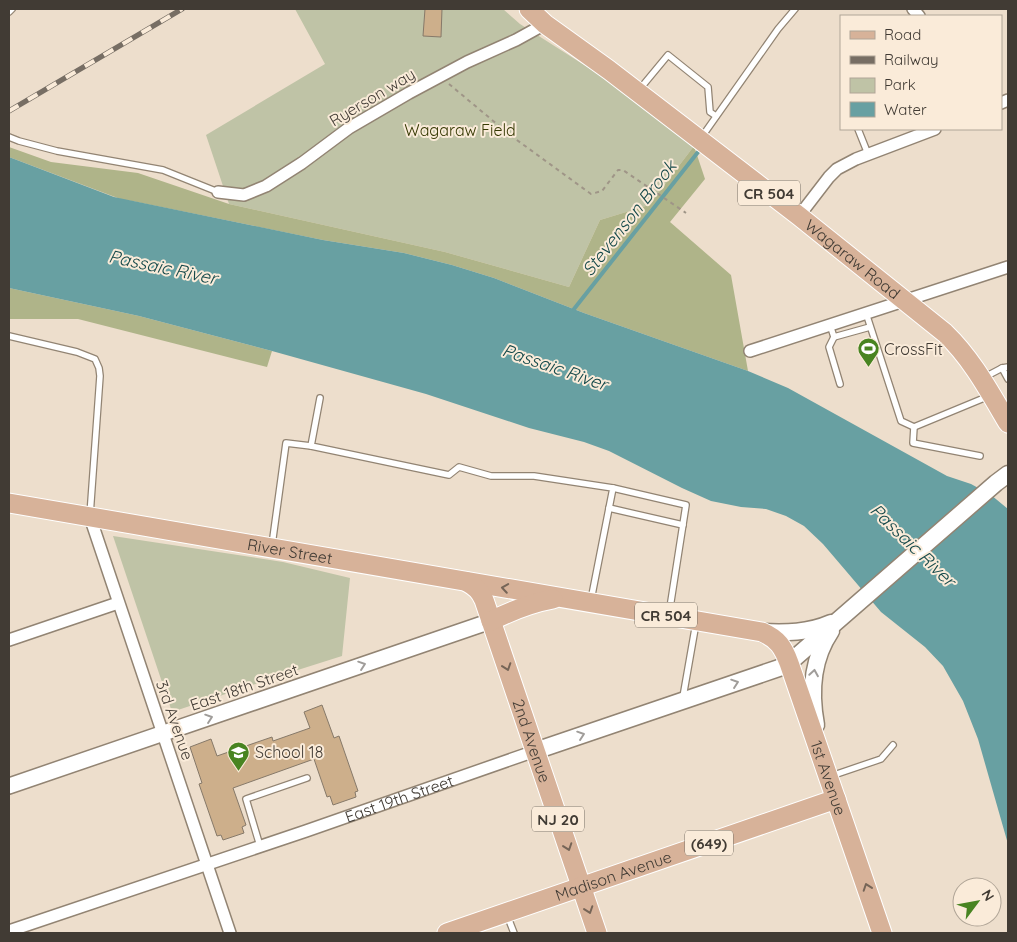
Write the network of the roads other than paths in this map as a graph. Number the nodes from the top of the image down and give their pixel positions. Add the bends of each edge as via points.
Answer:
1 (12, 9) edge
2 (529, 9) edge
3 (795, 9) edge
4 (9, 12) edge
5 (545, 24) junction
6 (637, 92) junction
7 (716, 116) junction
8 (858, 130) edge
9 (932, 130) edge
10 (9, 137) edge
11 (699, 140) junction
12 (868, 154) junction
13 (218, 192) joint
14 (799, 216) junction
15 (1008, 267) edge
16 (905, 301) junction
17 (866, 314) junction
18 (830, 325) junction
19 (870, 327) junction
20 (9, 336) edge
21 (834, 337) junction
22 (750, 351) dead end
23 (1005, 368) edge
24 (981, 378) junction
25 (1008, 379) edge
26 (840, 384) dead end
27 (991, 396) junction
28 (320, 398) dead end
29 (1008, 423) edge
30 (914, 427) junction
31 (311, 446) junction
32 (980, 456) dead end
33 (1002, 479) edge
34 (613, 488) junction
35 (9, 503) edge
36 (609, 508) junction
37 (90, 517) junction
38 (683, 525) junction
39 (272, 548) junction
40 (467, 582) junction
41 (571, 599) junction
42 (591, 602) junction
43 (118, 603) junction
44 (668, 616) junction
45 (840, 619) junction
46 (491, 620) junction
47 (697, 621) junction
48 (762, 632) junction
49 (9, 640) edge
50 (789, 663) junction
51 (682, 701) junction
52 (162, 734) junction
53 (894, 745) dead end
54 (535, 751) junction
55 (822, 756) junction
56 (829, 777) junction
57 (307, 778) dead end
58 (9, 786) edge
59 (836, 799) junction
60 (260, 846) junction
61 (206, 864) junction
62 (582, 887) junction
63 (506, 913) junction
64 (9, 931) edge
65 (458, 931) edge
66 (230, 933) edge
67 (514, 933) edge
68 (597, 933) edge
69 (882, 933) edge

1 - 4 lane
2 - 5 main road, Wagaraw Road / CR 504
3 - 7 lane
5 - 6 main road, Wagaraw Road / CR 504
5 - 13 street, Ryerson way via 409,93 349,128 266,186 244,195
6 - 7 lane via 668,56 708,87 710,112
6 - 11 main road, Wagaraw Road / CR 504
7 - 11 lane
8 - 12 lane
9 - 12 street
10 - 13 lane via 57,151 163,170
11 - 14 main road, Wagaraw Road / CR 504
12 - 14 street via 837,169
14 - 16 main road, Wagaraw Road / CR 504
15 - 16 street
16 - 17 street
16 - 24 main road, Wagaraw Road / CR 504 via 957,345
17 - 18 street
17 - 19 lane
18 - 21 lane
18 - 22 street
19 - 21 lane
19 - 30 lane via 902,421
20 - 37 lane via 96,359 100,376
21 - 26 lane via 829,348
23 - 24 lane
23 - 25 lane
24 - 27 main road, Wagaraw Road / CR 504
27 - 29 main road, Wagaraw Road / CR 504
27 - 30 lane
28 - 31 lane
30 - 32 lane via 913,443
31 - 34 lane via 450,475 458,466 491,476 534,476
31 - 39 lane via 286,443
33 - 45 main road, CR 504
34 - 36 lane
34 - 38 lane via 686,505
35 - 37 main road, River Street
36 - 38 lane
36 - 42 lane
37 - 39 main road, River Street
37 - 43 street, 3rd Avenue
38 - 44 lane
39 - 40 main road, River Street
41 -> 40 main road, River Street
40 - 46 main road, 2nd Avenue via 480,592
41 - 42 main road, River Street / CR 504
41 - 46 main road, River Street / CR 504 via 530,604
42 - 44 main road, River Street / CR 504
43 - 49 street
43 - 52 street, 3rd Avenue
44 - 47 main road, River Street / CR 504
45 - 48 main road, River Street / CR 504 via 802,631
45 - 50 main road, East 19th Street
55 -> 45 main road, CR 504 via 813,704 814,674 822,646
52 -> 46 street, East 18th Street
46 -> 54 main road, 2nd Avenue / NJ 20
47 - 48 main road, River Street / CR 504
47 - 51 lane
48 - 50 main road, 1st Avenue via 782,646
51 -> 50 main road, East 19th Street
50 - 55 main road, 1st Avenue
54 -> 51 main road, East 19th Street
52 - 58 street, East 18th Street
52 - 61 street, 3rd Avenue
53 - 56 lane via 881,759
54 - 60 street, East 19th Street
54 -> 62 main road, 2nd Avenue / NJ 20
55 - 56 main road, 1st Avenue
56 - 59 main road, 1st Avenue
57 - 60 lane via 246,799
59 - 62 main road, Madison Avenue / (649)
69 -> 59 main road, 1st Avenue
60 - 61 street, East 19th Street
61 - 64 street, East 19th Street
61 - 66 street, 3rd Avenue
62 - 63 main road, Madison Avenue / (649)
62 -> 68 main road, 2nd Avenue / NJ 20
63 - 65 main road, Madison Avenue / (649)
63 - 67 lane

